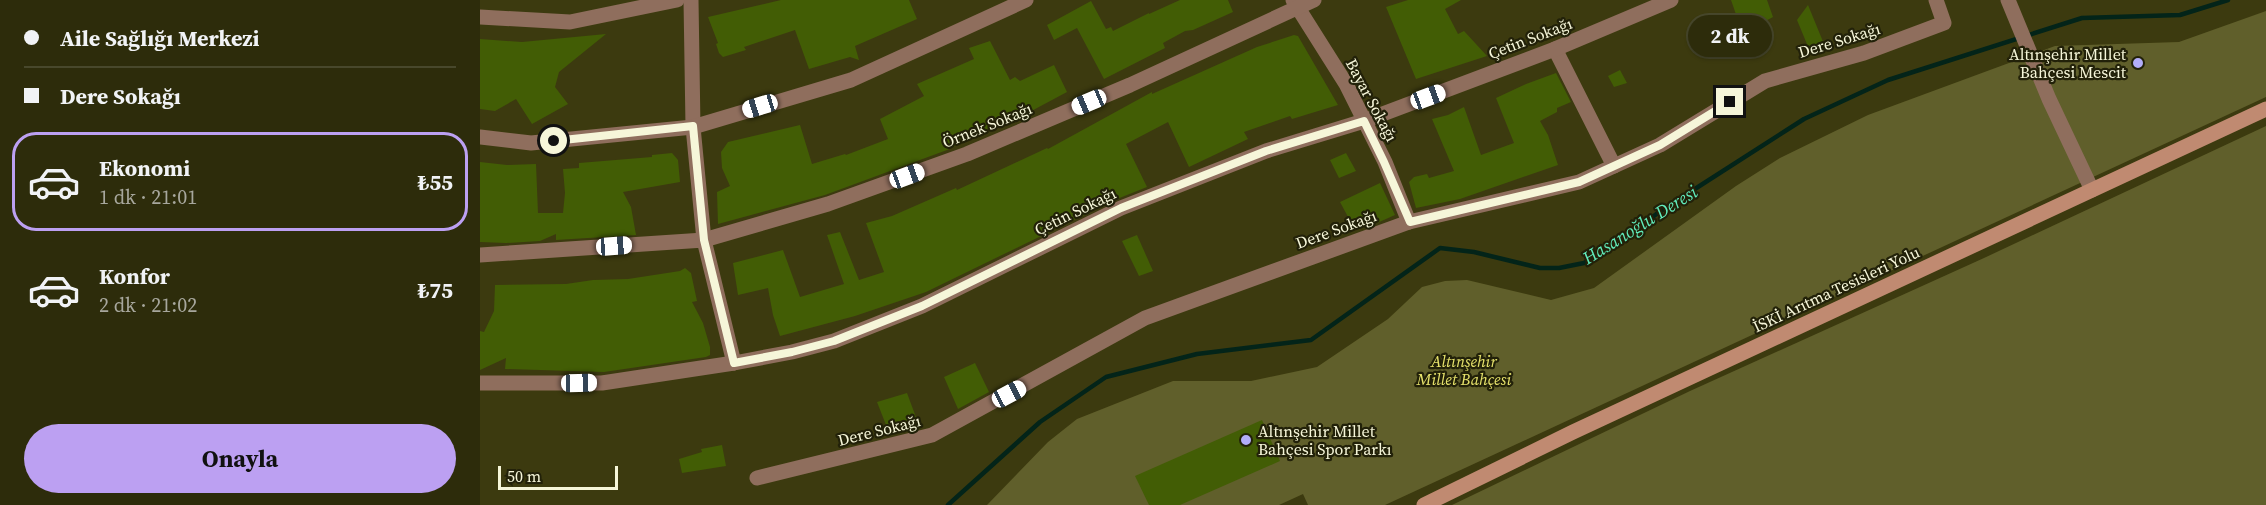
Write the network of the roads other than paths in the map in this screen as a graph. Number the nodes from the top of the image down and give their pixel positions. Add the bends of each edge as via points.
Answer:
1 (677, 0) edge
2 (691, 0) edge
3 (1026, 0) edge
4 (1314, 0) edge
5 (1671, 0) edge
6 (1936, 0) edge
7 (2008, 0) edge
8 (1295, 3) edge
9 (480, 17) edge
10 (1555, 49) junction
11 (2266, 110) edge
12 (1364, 121) junction
13 (693, 126) junction
14 (480, 137) edge
15 (1614, 166) junction
16 (2092, 189) junction
17 (1410, 222) junction
18 (704, 240) junction
19 (480, 255) edge
20 (734, 363) junction
21 (480, 383) edge
22 (757, 478) dead end
23 (1424, 505) edge

1 - 9 street via 570,22
2 - 13 street
3 - 13 street via 851,80
4 - 8 street, Örnek Sokağı
5 - 10 street, Çetin Sokağı
6 - 15 street, Dere Sokağı via 1944,23 1864,53 1765,81 1660,145
7 - 16 street
8 - 12 street, Bayar Sokağı via 1346,84
8 - 18 street, Örnek Sokağı via 1130,85 967,154 828,204
10 - 12 street, Çetin Sokağı
10 - 15 street
11 - 16 main road, İSKİ Arıtma Tesisleri Yolu
12 - 17 street, Bayar Sokağı
12 - 20 street, Çetin Sokağı via 1266,151 1121,208 922,306 834,341
13 - 14 street via 531,143
13 - 18 street
15 - 17 street, Dere Sokağı via 1579,182
16 - 23 main road, İSKİ Arıtma Tesisleri Yolu
17 - 22 street, Dere Sokağı via 1145,318 932,435
18 - 19 street, Örnek Sokağı
18 - 20 street
20 - 21 street, Çetin Sokağı via 602,383

